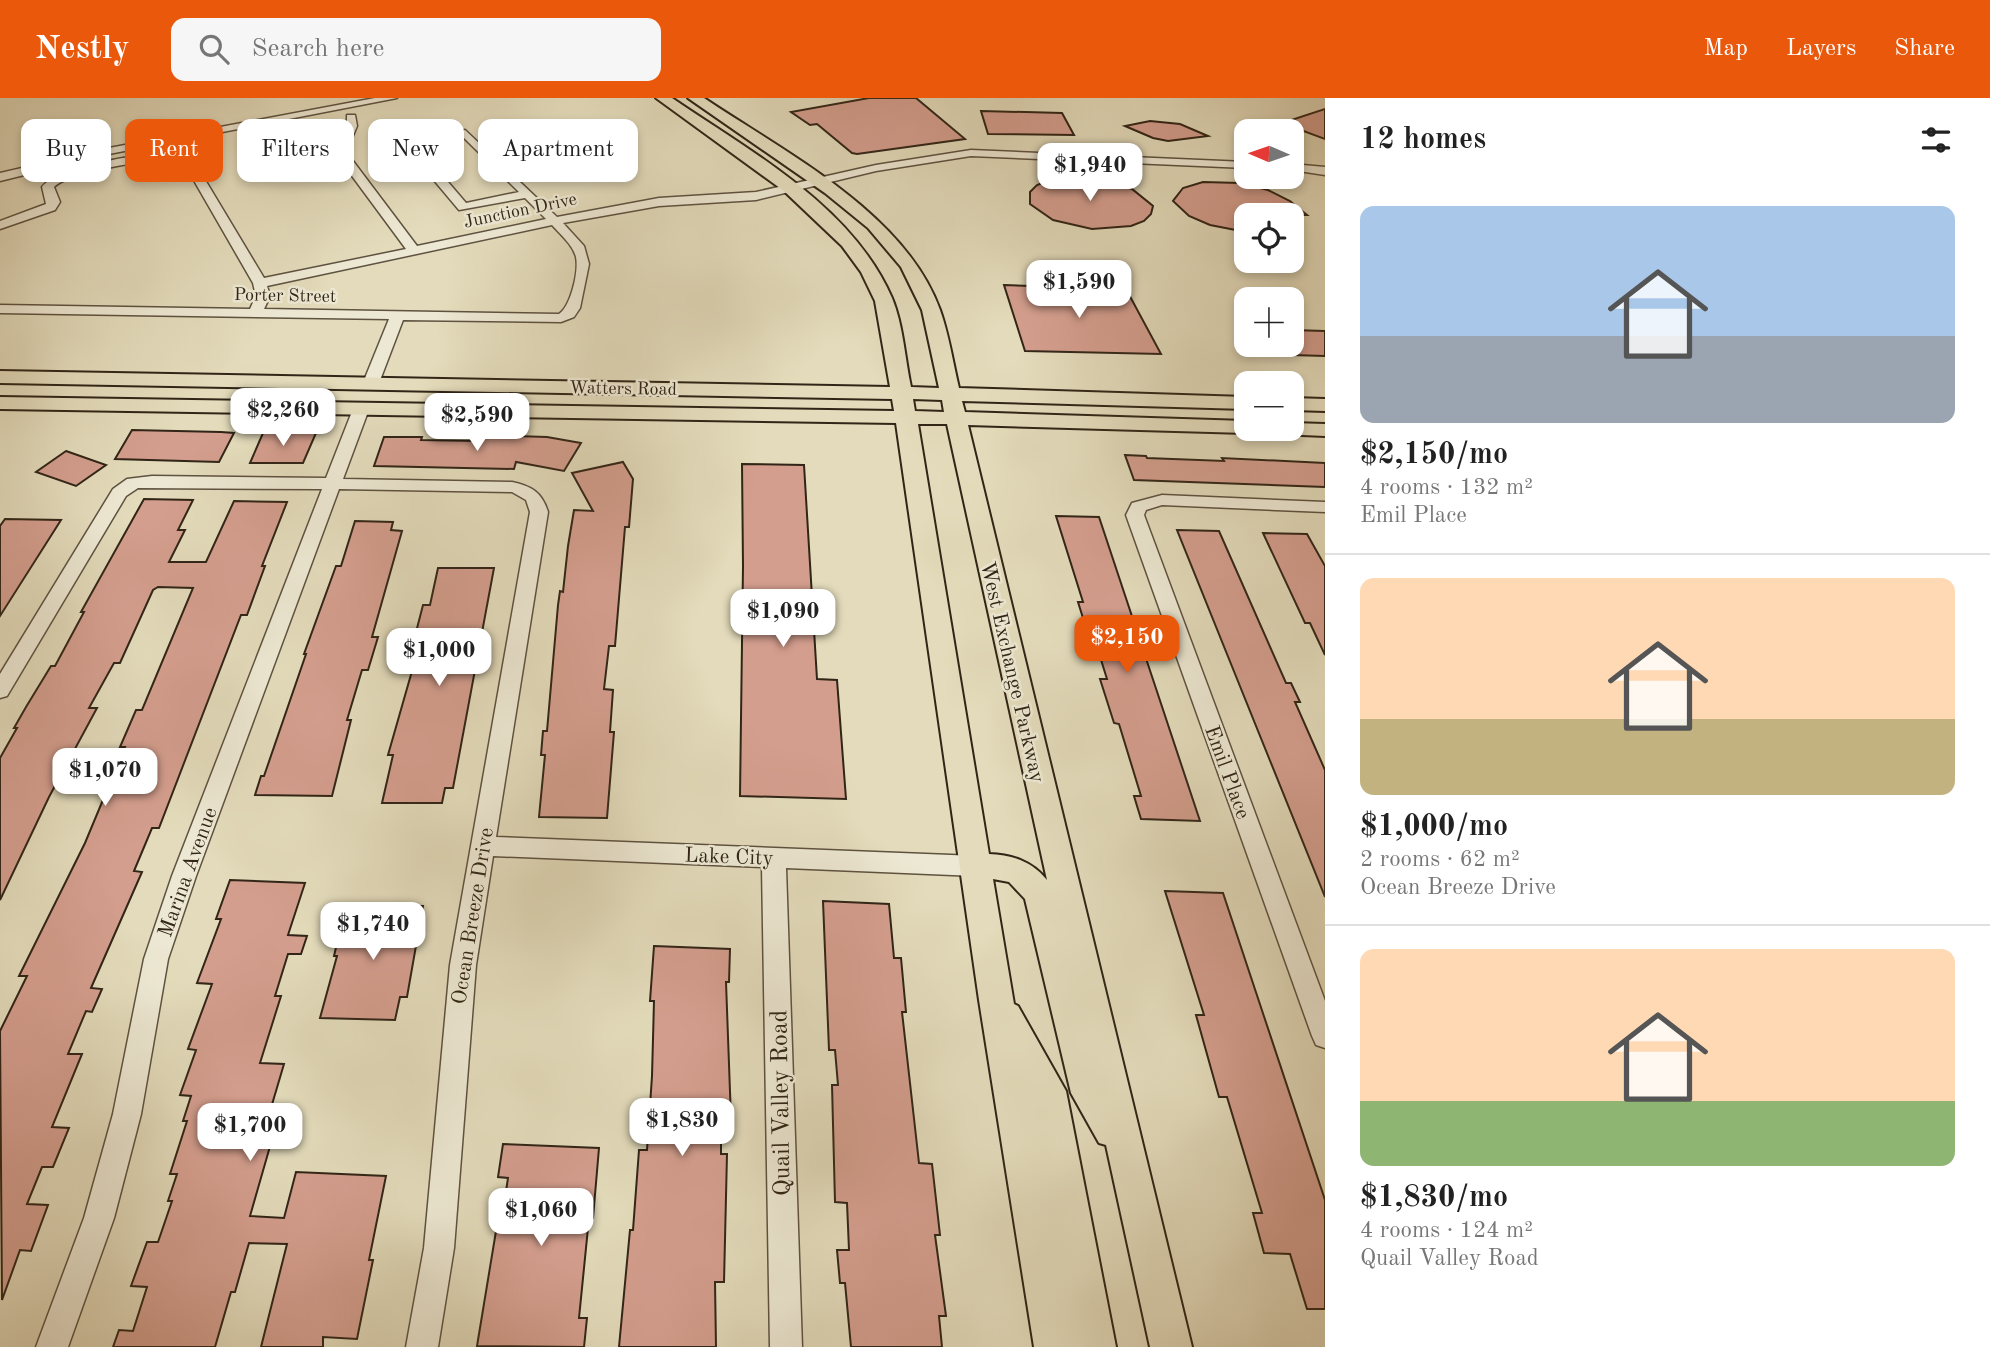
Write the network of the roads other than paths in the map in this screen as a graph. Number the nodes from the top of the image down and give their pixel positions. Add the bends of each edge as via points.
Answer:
1 (392, 98) edge
2 (663, 98) edge
3 (695, 98) edge
4 (353, 100) edge
5 (327, 103) edge
6 (351, 117) junction
7 (111, 148) edge
8 (1234, 166) edge
9 (21, 167) joint
10 (0, 168) edge
11 (1304, 168) edge
12 (1325, 171) edge
13 (0, 177) edge
14 (818, 181) junction
15 (788, 188) junction
16 (526, 194) junction
17 (554, 221) junction
18 (0, 225) edge
19 (414, 251) junction
20 (261, 283) junction
21 (0, 309) edge
22 (255, 314) junction
23 (397, 316) junction
24 (0, 377) edge
25 (371, 383) junction
26 (0, 403) edge
27 (1234, 403) edge
28 (1304, 404) edge
29 (904, 405) junction
30 (1325, 405) edge
31 (952, 406) junction
32 (362, 409) junction
33 (1234, 426) edge
34 (1304, 429) edge
35 (1325, 430) edge
36 (333, 484) junction
37 (1325, 507) edge
38 (0, 691) edge
39 (482, 846) junction
40 (774, 858) junction
41 (976, 866) junction
42 (996, 1000) junction
43 (1325, 1036) edge
44 (1124, 1150) junction
45 (52, 1347) edge
46 (422, 1347) edge
47 (786, 1347) edge
48 (1055, 1347) edge
49 (1095, 1347) edge
50 (1171, 1347) edge

1 - 4 street
2 - 15 main road
3 - 14 main road, West Exchange Parkway
4 - 5 street
4 - 6 street
5 - 6 street
5 - 7 street
6 - 19 street via 352,126 341,150 344,157
8 - 14 street, Junction Drive via 993,152 931,158
9 - 10 street
9 - 13 street
11 - 12 street
14 - 15 street, Junction Drive
14 - 31 main road, West Exchange Parkway via 874,224 909,265 931,310
15 - 17 street, Junction Drive via 742,198 637,204
15 - 29 main road via 844,235 879,285 889,315
16 - 16 street via 465,133 417,143 412,149 463,207
16 - 17 street
17 - 19 street, Junction Drive
17 - 23 street, Porter Street via 582,253 575,307 568,315 550,319
18 - 20 street via 51,207 54,202 48,187 52,181 93,169 181,155 188,157
19 - 20 street, Junction Drive
20 - 22 street via 263,296
21 - 22 street, Porter Street
22 - 23 street, Porter Street
23 - 25 street
24 - 25 main road, Watters Road
25 - 29 main road, Watters Road
26 - 32 main road, Watters Road
27 - 31 main road, Watters Road
28 - 30 main road
29 - 31 main road, Watters Road
29 - 32 main road, Watters Road
29 - 41 main road
31 - 33 main road, Watters Road
31 - 44 main road, West Exchange Parkway
32 - 36 street, Marina Avenue
34 - 35 main road
36 - 38 street via 133,483 119,493
36 - 39 street, Ocean Breeze Drive via 516,486 537,500 539,512
36 - 45 street, Marina Avenue via 156,959 127,1114 99,1218
37 - 43 street, Emil Place via 1162,500 1138,507 1135,515
39 - 40 street, Lake City
39 - 46 street, Ocean Breeze Drive via 455,1035 439,1248
40 - 41 street, Lake City
40 - 47 street, Quail Valley Road
41 - 42 main road
41 - 44 main road via 1011,867 1029,879 1040,895 1089,1093
42 - 48 main road
42 - 49 main road via 1048,1091
44 - 50 main road, West Exchange Parkway

